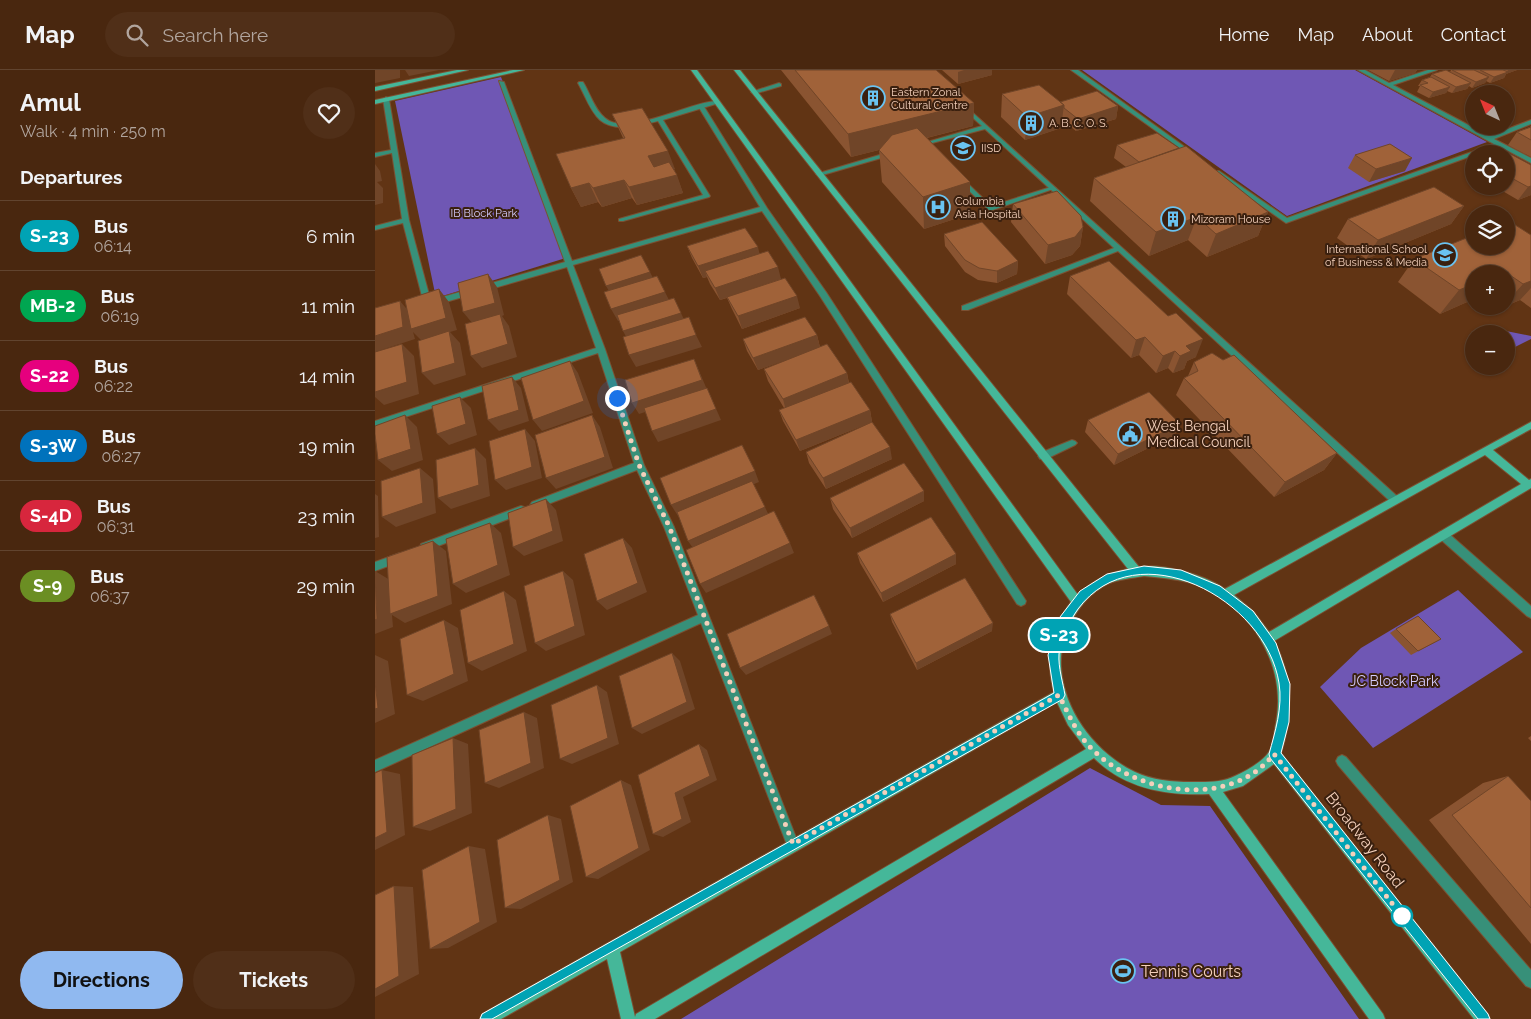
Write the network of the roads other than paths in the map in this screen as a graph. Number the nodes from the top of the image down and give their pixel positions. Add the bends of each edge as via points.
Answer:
1 (465, 70) edge
2 (521, 70) edge
3 (694, 70) edge
4 (737, 70) edge
5 (1074, 70) edge
6 (1361, 70) edge
7 (1434, 70) edge
8 (501, 82) dead end
9 (581, 83) dead end
10 (779, 85) dead end
11 (1388, 85) junction
12 (375, 89) edge
13 (754, 92) junction
14 (386, 99) junction
15 (375, 102) edge
16 (717, 102) junction
17 (959, 102) edge
18 (701, 106) junction
19 (659, 118) junction
20 (1531, 122) edge
21 (987, 127) junction
22 (1489, 139) junction
23 (924, 144) junction
24 (1499, 144) junction
25 (907, 149) edge
26 (930, 150) edge
27 (394, 151) junction
28 (899, 152) edge
29 (375, 156) edge
30 (1531, 161) edge
31 (1203, 162) edge
32 (1212, 168) edge
33 (819, 174) junction
34 (957, 176) edge
35 (1053, 188) junction
36 (763, 208) junction
37 (406, 220) junction
38 (621, 220) dead end
39 (375, 228) edge
40 (1119, 248) junction
41 (568, 263) junction
42 (428, 304) junction
43 (419, 307) edge
44 (965, 308) dead end
45 (601, 349) junction
46 (375, 424) edge
47 (1531, 424) edge
48 (1072, 443) dead end
49 (1486, 450) junction
50 (1043, 456) junction
51 (639, 465) junction
52 (1530, 484) edge
53 (1395, 500) junction
54 (1443, 535) junction
55 (375, 567) edge
56 (1136, 572) junction
57 (1224, 595) junction
58 (1021, 601) dead end
59 (1077, 602) junction
60 (1531, 613) edge
61 (704, 617) junction
62 (1268, 639) junction
63 (1059, 695) junction
64 (1093, 751) junction
65 (1274, 754) junction
66 (1342, 761) dead end
67 (375, 766) edge
68 (1212, 788) junction
69 (793, 844) junction
70 (612, 949) junction
71 (1531, 981) edge
72 (487, 1019) edge
73 (628, 1019) edge
74 (641, 1019) edge
75 (1378, 1019) edge
76 (1483, 1019) edge

1 - 12 main road
2 - 14 main road
3 - 16 main road
4 - 13 main road
5 - 31 street
6 - 11 street
7 - 11 street
8 - 41 street
9 - 19 street via 607,122 639,124
10 - 13 street
11 - 22 street
13 - 33 main road
14 - 15 main road
14 - 27 street
16 - 18 street
16 - 59 main road
17 - 21 street
18 - 19 street
18 - 36 street
19 - 38 street via 707,196
20 - 22 street
21 - 23 street
21 - 35 street
22 - 24 street
23 - 25 street
23 - 26 street
24 - 30 street
24 - 32 street via 1286,221
27 - 29 street
27 - 37 street
28 - 33 street
33 - 50 main road
34 - 35 street via 989,209
35 - 40 street
36 - 41 street
36 - 58 street via 823,294
37 - 39 street
37 - 42 street
40 - 44 street
40 - 53 street
41 - 42 street
41 - 45 street
42 - 43 street
45 - 46 street
45 - 51 street
47 - 49 main road
48 - 50 street
49 - 52 main road
49 - 53 main road
50 - 56 main road
51 - 55 street
51 - 61 street via 669,526
52 - 54 main road
53 - 57 main road
54 - 60 street
54 - 62 main road
56 - 57 main road via 1181,574
56 - 59 main road via 1110,578 1083,594
57 - 62 main road via 1249,614
59 - 63 main road via 1063,621 1054,655
61 - 67 street
61 - 69 street
62 - 65 main road via 1285,684 1283,722
63 - 64 main road via 1077,731
63 - 69 main road
64 - 68 main road via 1122,772 1165,788
64 - 74 main road
65 - 68 main road via 1241,781
65 - 76 main road, Broadway Road
66 - 71 street
68 - 75 main road
69 - 70 main road
70 - 72 main road
70 - 73 main road

